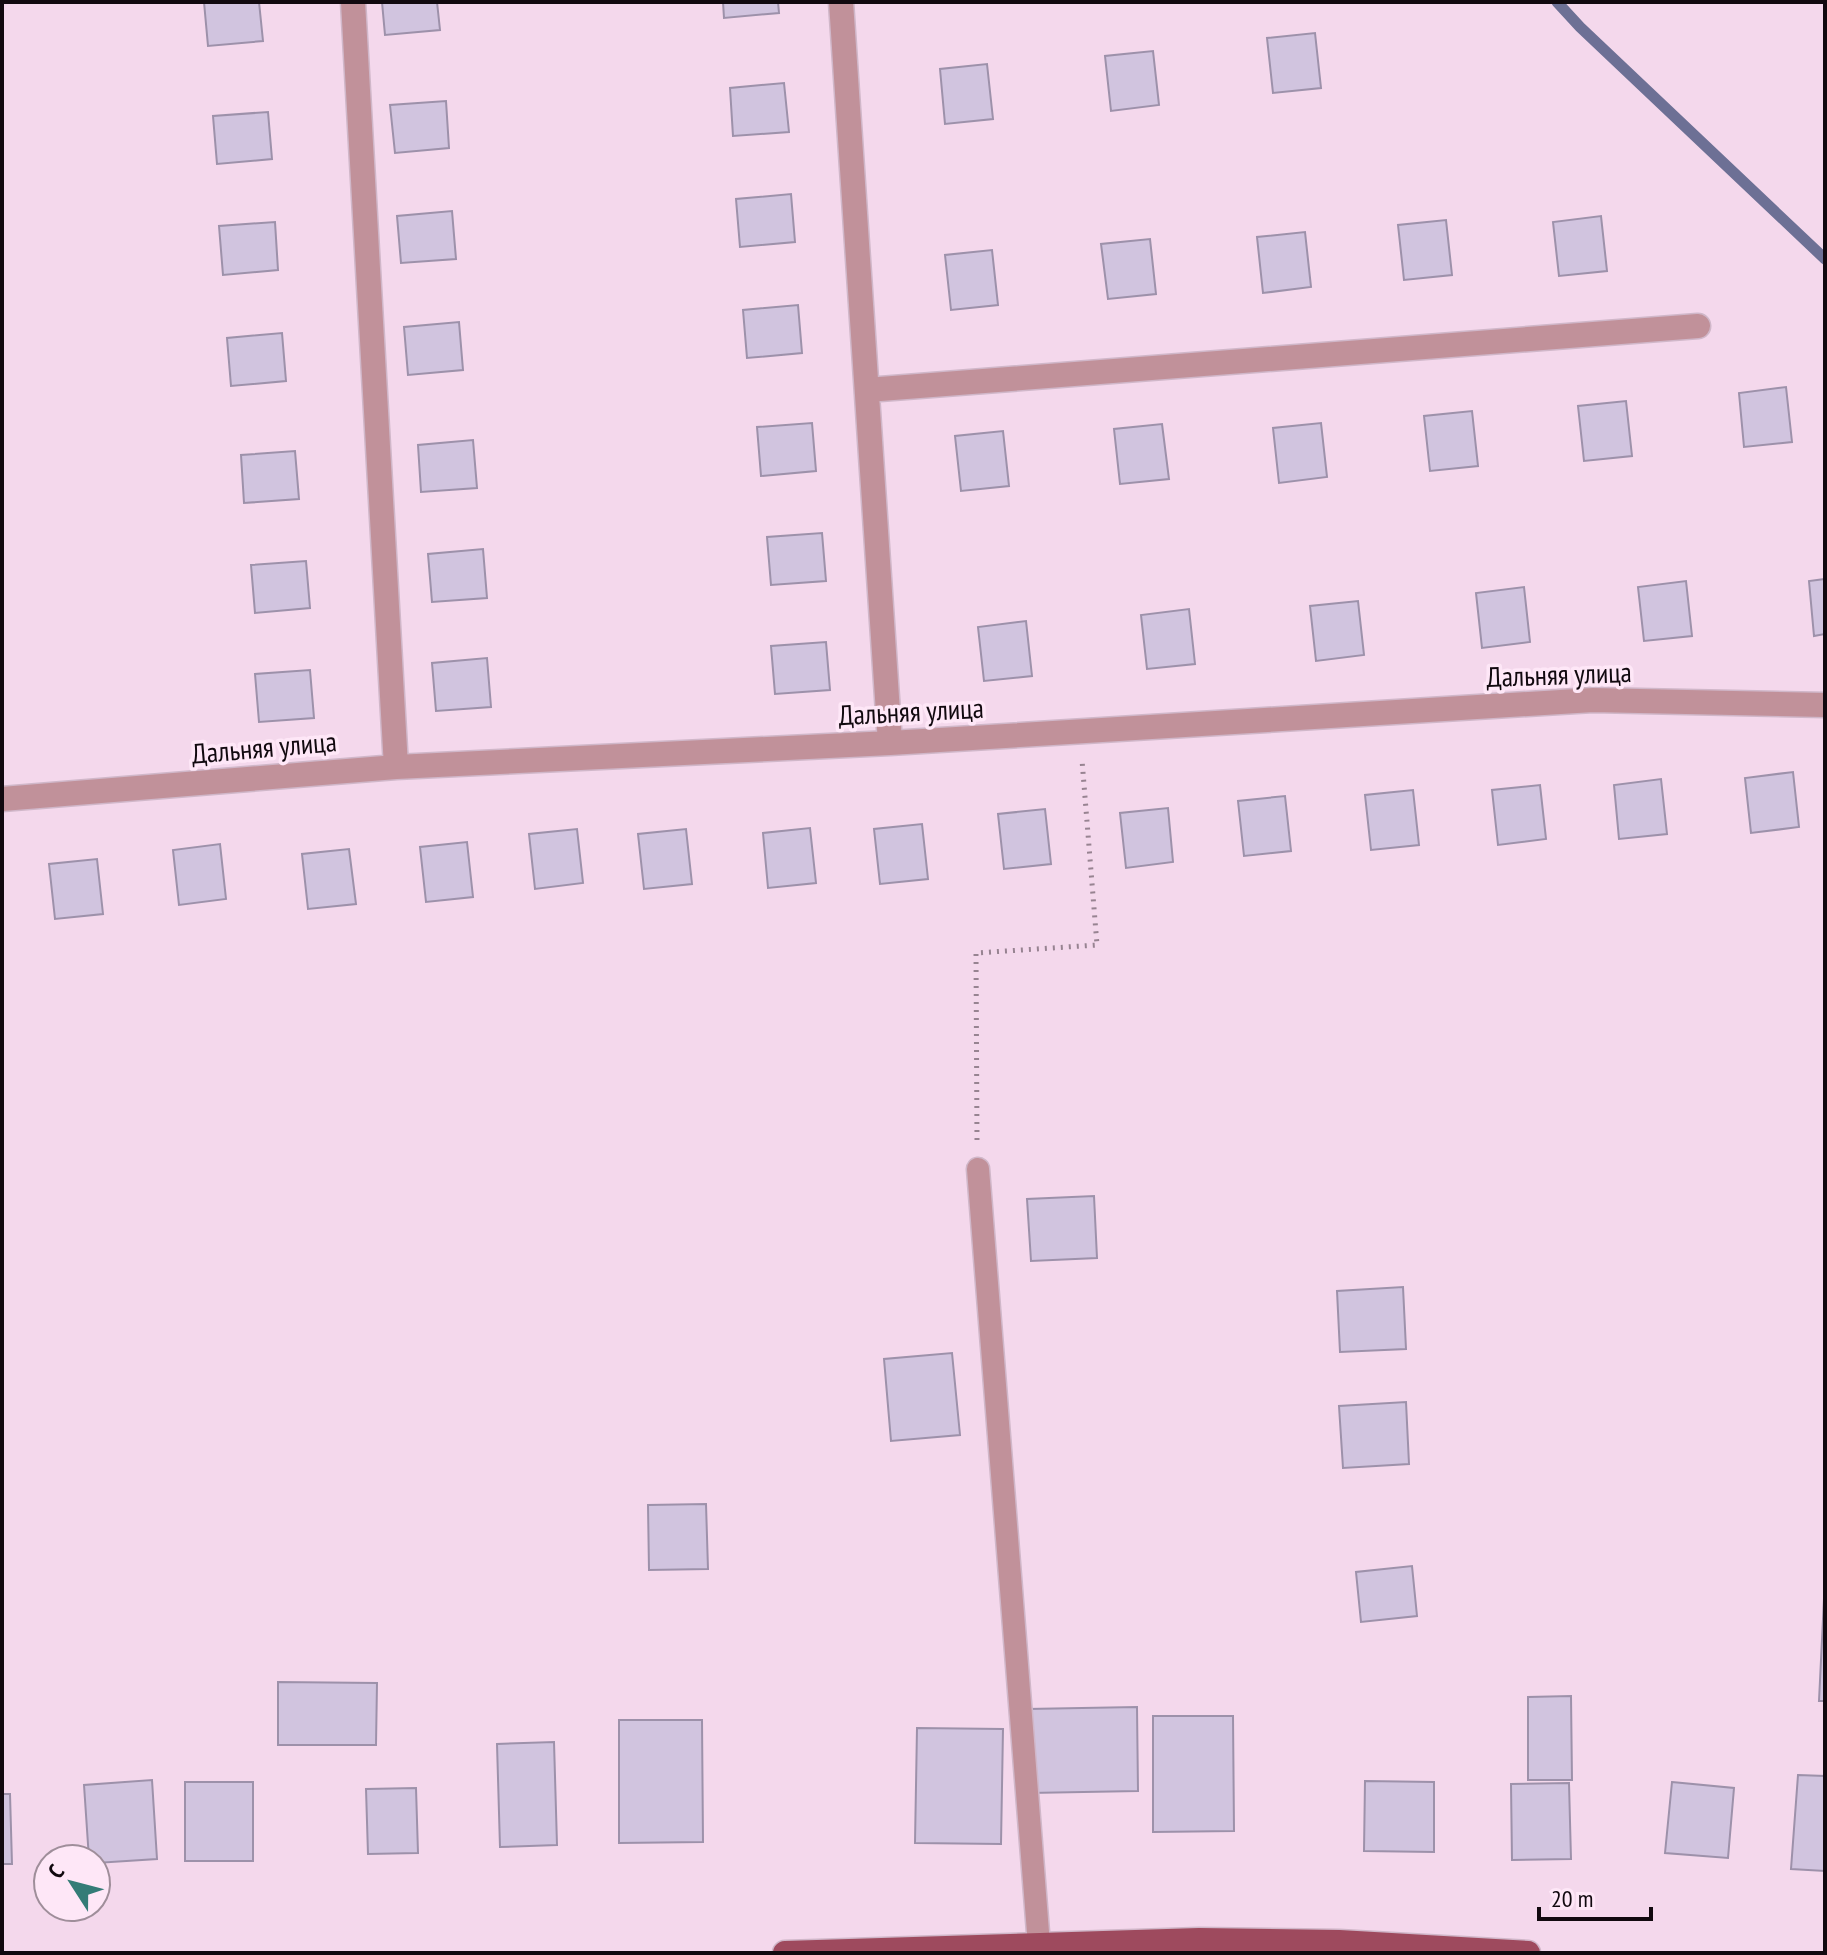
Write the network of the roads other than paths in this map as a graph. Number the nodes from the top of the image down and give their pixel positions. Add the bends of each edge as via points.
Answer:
1 (353, 2) edge
2 (841, 2) edge
3 (1698, 326) dead end
4 (867, 390) junction
5 (1825, 705) edge
6 (890, 743) junction
7 (396, 767) junction
8 (2, 799) edge
9 (978, 1169) road end
10 (1039, 1945) junction
11 (785, 1953) edge
12 (1528, 1953) edge

1 - 7 street
2 - 4 street
3 - 4 street
4 - 6 street
5 - 6 street, Дальняя улица via 1593,700
6 - 7 street, Дальняя улица
7 - 8 street, Дальняя улица
9 - 10 lane
10 - 11 main road
10 - 12 main road via 1308,1941

